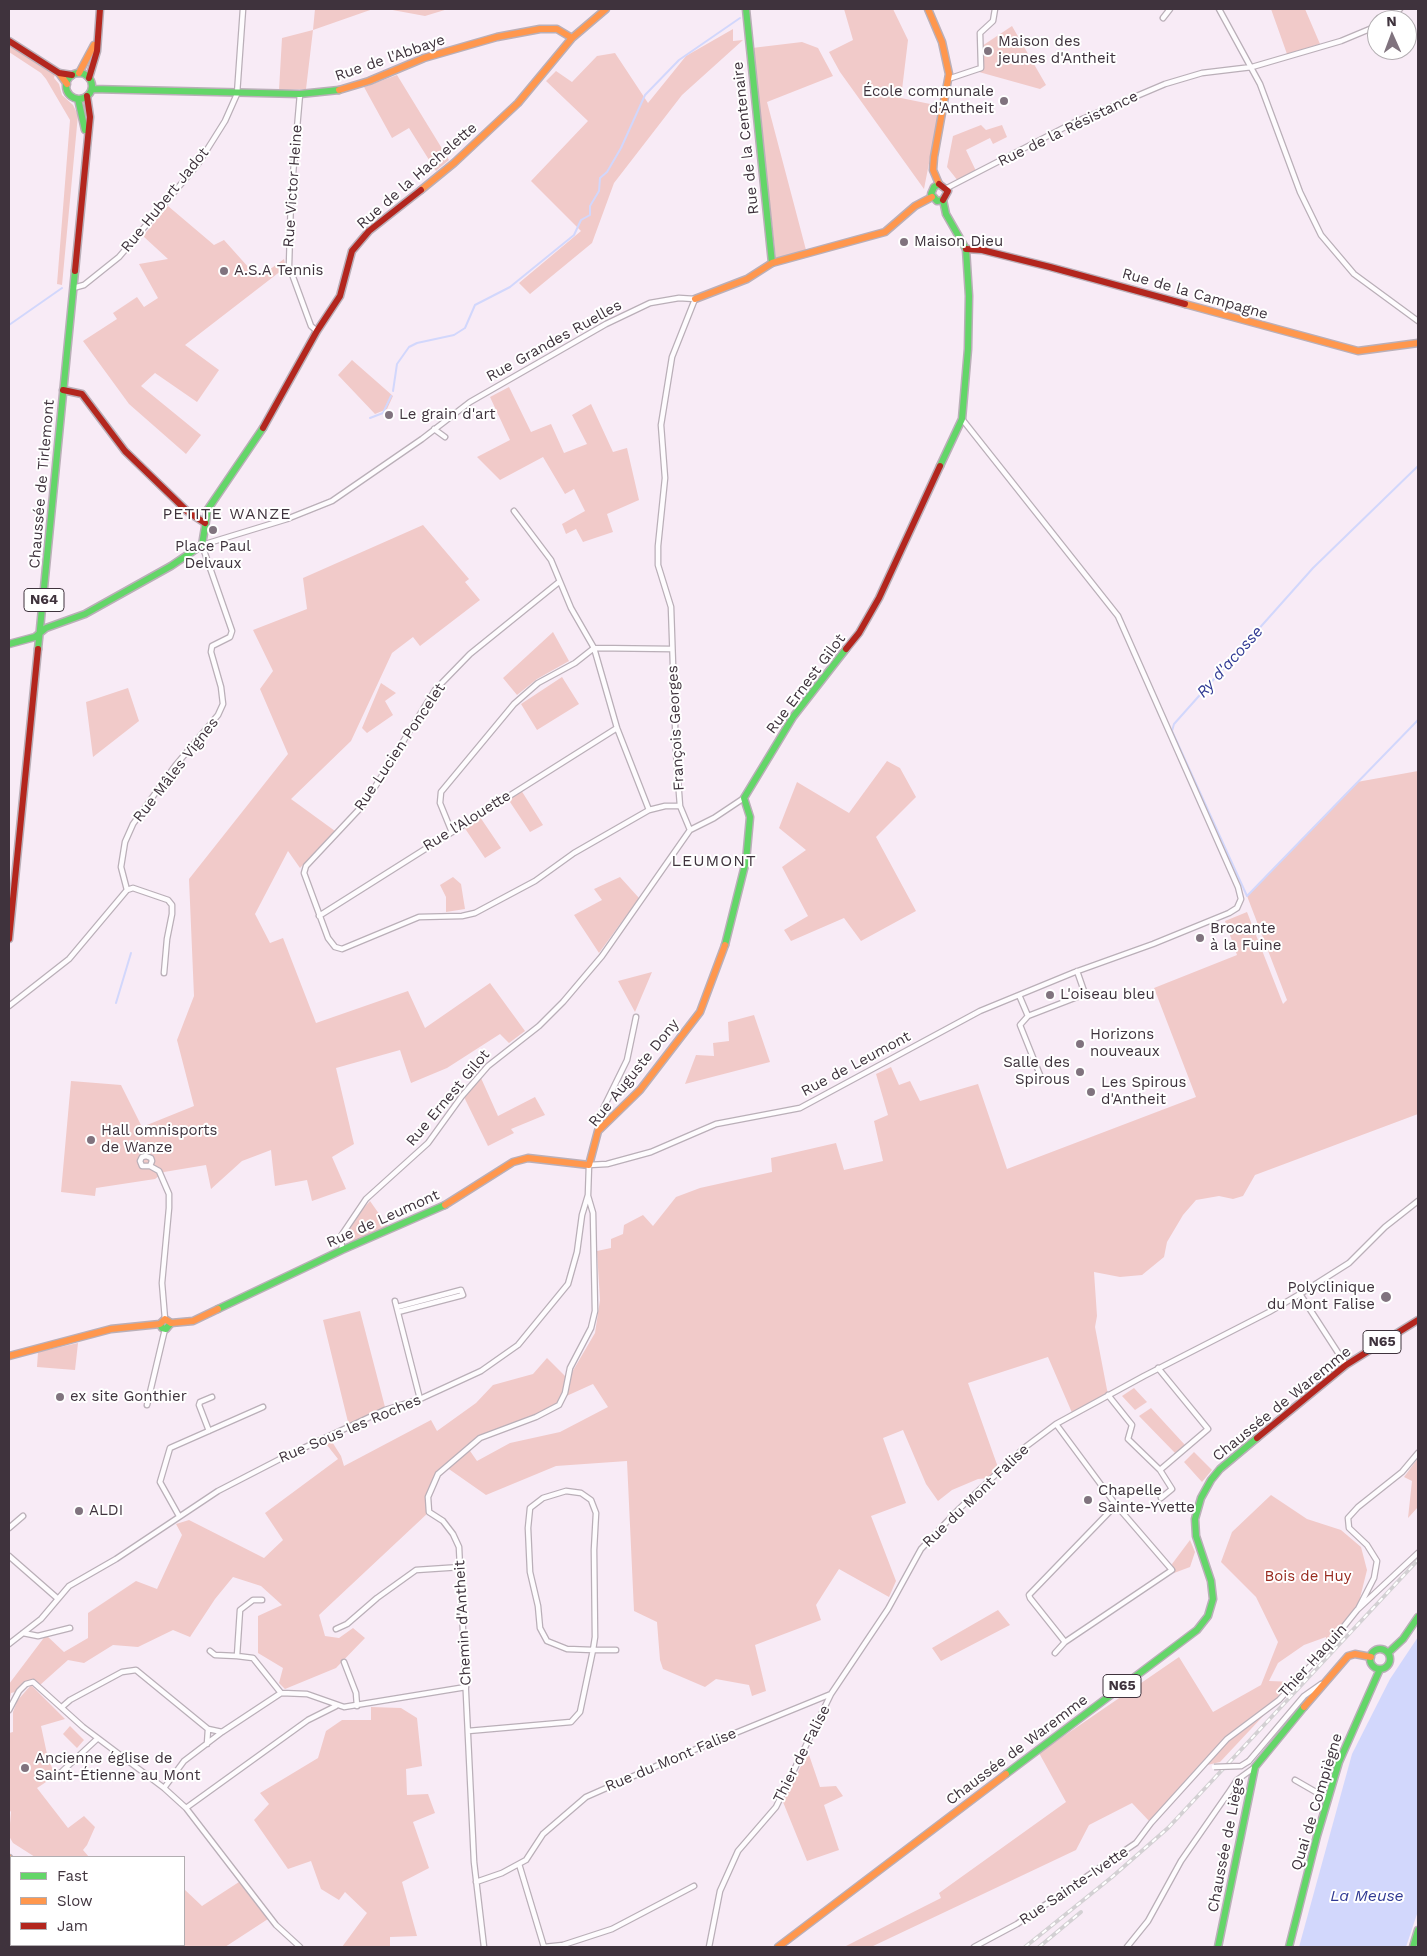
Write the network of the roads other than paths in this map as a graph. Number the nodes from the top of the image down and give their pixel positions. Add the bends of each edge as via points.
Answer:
1 (100, 9) edge
2 (243, 9) edge
3 (606, 9) edge
4 (746, 9) edge
5 (928, 9) edge
6 (995, 9) edge
7 (1170, 9) edge
8 (1219, 9) edge
9 (1162, 18) dead end
10 (1367, 30) edge
11 (97, 36) junction
12 (572, 38) junction
13 (9, 41) edge
14 (1252, 67) junction
15 (59, 73) junction
16 (76, 74) junction
17 (89, 78) junction
18 (948, 80) junction
19 (67, 84) junction
20 (92, 89) junction
21 (237, 94) junction
22 (300, 94) junction
23 (87, 96) junction
24 (78, 99) junction
25 (86, 150) junction
26 (939, 184) junction
27 (947, 188) junction
28 (932, 197) junction
29 (943, 200) junction
30 (966, 249) junction
31 (772, 264) junction
32 (73, 288) junction
33 (695, 299) junction
34 (1418, 321) edge
35 (317, 331) junction
36 (1418, 343) edge
37 (63, 390) junction
38 (962, 419) junction
39 (434, 428) junction
40 (446, 437) dead end
41 (514, 511) dead end
42 (204, 523) junction
43 (202, 546) junction
44 (559, 582) junction
45 (39, 634) junction
46 (9, 644) edge
47 (594, 648) junction
48 (672, 650) junction
49 (617, 728) junction
50 (744, 798) junction
51 (680, 806) junction
52 (649, 810) junction
53 (451, 830) junction
54 (690, 830) junction
55 (127, 890) junction
56 (319, 916) junction
57 (9, 939) edge
58 (1077, 971) junction
59 (164, 973) dead end
60 (1019, 995) junction
61 (9, 1006) edge
62 (636, 1016) dead end
63 (1028, 1016) junction
64 (1040, 1075) dead end
65 (598, 1132) junction
66 (589, 1165) junction
67 (150, 1166) dead end
68 (588, 1195) junction
69 (1418, 1201) edge
70 (342, 1250) junction
71 (1300, 1294) junction
72 (395, 1301) dead end
73 (397, 1309) junction
74 (1418, 1320) edge
75 (163, 1324) junction
76 (9, 1356) edge
77 (1346, 1366) junction
78 (1158, 1368) junction
79 (1108, 1395) junction
80 (212, 1397) dead end
81 (420, 1399) junction
82 (147, 1405) dead end
83 (263, 1408) dead end
84 (1056, 1424) junction
85 (209, 1431) junction
86 (1418, 1453) edge
87 (1160, 1470) junction
88 (1161, 1498) dead end
89 (1116, 1505) junction
90 (23, 1516) dead end
91 (180, 1516) junction
92 (9, 1528) edge
93 (1418, 1553) edge
94 (9, 1556) edge
95 (460, 1567) junction
96 (57, 1598) junction
97 (262, 1600) dead end
98 (1357, 1610) junction
99 (1418, 1617) edge
100 (70, 1628) dead end
101 (336, 1629) dead end
102 (23, 1633) junction
103 (1065, 1642) junction
104 (9, 1644) edge
105 (593, 1650) junction
106 (616, 1650) dead end
107 (210, 1651) dead end
108 (1054, 1653) dead end
109 (1388, 1653) junction
110 (237, 1656) junction
111 (1371, 1657) junction
112 (344, 1662) dead end
113 (1380, 1669) junction
114 (1322, 1684) junction
115 (466, 1687) junction
116 (281, 1693) junction
117 (832, 1694) junction
118 (336, 1706) junction
119 (357, 1706) junction
120 (62, 1707) junction
121 (9, 1710) edge
122 (208, 1728) junction
123 (468, 1731) junction
124 (222, 1732) junction
125 (97, 1739) junction
126 (207, 1744) junction
127 (1203, 1766) junction
128 (1254, 1767) junction
129 (56, 1777) dead end
130 (1295, 1780) dead end
131 (164, 1788) junction
132 (1328, 1799) junction
133 (186, 1808) junction
134 (519, 1864) junction
135 (476, 1882) junction
136 (694, 1886) dead end
137 (1418, 1930) edge
138 (300, 1947) edge
139 (484, 1947) edge
140 (544, 1947) edge
141 (709, 1947) edge
142 (778, 1947) edge
143 (974, 1947) edge
144 (1127, 1947) edge
145 (1218, 1947) edge
146 (1289, 1947) edge
147 (1413, 1947) edge

1 - 11 street
2 - 21 street, Rue Hubert Jadot
3 - 12 street, Rue de la Hachelette
4 - 31 street, Rue de la Centenaire
5 - 18 street via 947,56
6 - 18 street via 993,21 980,33 981,68
7 - 9 street
8 - 14 street
10 - 14 street, Rue de la Résistance
11 - 16 street
11 - 17 street via 97,51
12 - 22 street, Rue de l'Abbaye via 557,29 497,37 424,58 339,90
12 - 35 street, Rue de la Hachelette via 518,103 454,163 370,231 352,251 340,296
13 - 15 street
14 - 27 street, Rue de la Résistance via 1202,73 1165,84 1073,123
14 - 34 street via 1300,192 1321,236 1354,274
15 - 16 street
15 - 19 street, Chaussée de Tirlemont
16 - 17 street
16 - 19 street
17 - 20 street
18 - 26 street via 934,157 935,178
19 - 24 street, Chaussée de Tirlemont / N64 via 69,94
20 - 21 street, Rue de l'Abbaye
20 - 23 street
21 - 22 street, Rue de l'Abbaye
21 - 32 street, Rue Hubert Jadot via 225,121 198,164 144,229 119,257 84,285
22 - 35 street, Rue Victor Heine via 288,266 311,326
23 - 24 street
23 - 25 street, Chaussée de Tirlemont / N64 via 90,117
24 - 25 street, Chaussée de Tirlemont / N64 via 84,118
25 - 32 street, Chaussée de Tirlemont / N64
26 - 27 street
26 - 28 street via 932,189
27 - 29 street via 947,196
28 - 29 street via 937,201
28 - 31 street, Rue Grandes Ruelles via 885,232
29 - 30 street, Rue Ernest Gilot via 946,214
30 - 36 street, Rue de la Campagne via 1050,267 1358,351
30 - 38 street, Rue Ernest Gilot via 968,350
31 - 33 street, Rue Grandes Ruelles via 747,279
32 - 37 street, Chaussée de Tirlemont / N64
33 - 39 street, Rue Grandes Ruelles via 650,303 606,324 470,402
33 - 48 street, François Georges via 672,357 661,425 665,478 658,566 671,607
35 - 42 street, Rue de la Hachelette via 259,436 208,509
37 - 42 street via 82,394 125,451 188,512
37 - 45 street, Chaussée de Tirlemont / N64
38 - 50 street, Rue Ernest Gilot via 879,598 859,633 793,717
38 - 58 street, Rue de Leumont via 1118,616 1238,887 1240,903 1229,913
39 - 40 street
39 - 43 street, Rue Grandes Ruelles via 332,501
41 - 44 street via 551,560
42 - 43 street, Rue de la Hachelette
43 - 45 street via 85,614 46,628
43 - 55 street, Rue Mâles Vignes via 232,631 230,636 212,646 211,652 224,704 133,824 125,842 121,867
44 - 47 street
44 - 56 street, Rue Lucien Poncelet via 476,648 435,690 365,803 306,866 304,873
45 - 46 street
45 - 57 street, Chaussée de Tirlemont / N64
47 - 48 street
47 - 49 street
47 - 53 street via 538,683 514,704 441,792 440,803
48 - 51 street, François Georges
49 - 52 street
49 - 53 street, Rue l'Alouette
50 - 54 street, Rue Ernest Gilot
50 - 65 street, Rue Auguste Dony via 750,817 746,862 734,917 700,1012 640,1090
51 - 52 street, Rue Lucien Poncelet
51 - 54 street, François Georges
52 - 56 street, Rue Lucien Poncelet via 475,914 419,917 342,949 335,947 328,938
53 - 56 street, Rue l'Alouette
54 - 70 street, Rue Ernest Gilot via 602,956 564,1002 488,1066 428,1143 366,1199 341,1236
55 - 59 street via 133,888 154,894 172,905
55 - 61 street via 69,959
58 - 60 street, Rue de Leumont
58 - 63 street via 1085,994
60 - 63 street
60 - 66 street, Rue de Leumont via 980,1011 800,1108 716,1124 651,1152 608,1164
62 - 65 street via 627,1060 600,1116
63 - 64 street via 1020,1025
65 - 66 street, Rue Auguste Dony
66 - 68 street, Rue Sous les Roches
66 - 70 street, Rue de Leumont via 528,1158 513,1162 449,1203
67 - 75 street via 159,1171 169,1194 162,1283
68 - 81 street, Rue Sous les Roches via 568,1284 553,1305 518,1345 499,1360
68 - 95 street, Chemin d'Antheit via 593,1213 595,1311 591,1328 570,1368 559,1405 554,1410 480,1438 438,1474 428,1497 429,1512 443,1521 453,1534
69 - 71 street, Rue du Mont Falise via 1348,1263
70 - 75 street, Rue de Leumont via 193,1320 171,1323 170,1328
71 - 77 street
71 - 78 street, Rue du Mont Falise
72 - 73 street
73 - 73 street via 463,1295 461,1290
73 - 81 street
74 - 77 street, Chaussée de Waremme / N65
75 - 76 street via 111,1329
75 - 82 street
77 - 142 street, Chaussée de Waremme / N65 via 1220,1469 1205,1489 1198,1505 1195,1528 1213,1598 1208,1616 1197,1630
78 - 79 street, Rue du Mont Falise
78 - 87 street via 1208,1429
79 - 84 street, Rue du Mont Falise
79 - 87 street via 1132,1425 1128,1438
80 - 85 street via 199,1405
81 - 91 street, Rue Sous les Roches via 385,1410 280,1459 218,1491
83 - 85 street
84 - 89 street
84 - 117 street, Rue du Mont Falise via 1024,1448 921,1549 883,1617
85 - 91 street via 170,1448 160,1482
86 - 98 street via 1402,1472 1358,1506 1348,1518 1349,1528 1367,1545 1377,1561 1371,1586
87 - 88 street via 1172,1489
89 - 103 street via 1029,1595
89 - 103 street via 1172,1570
90 - 92 street
91 - 96 street, Rue Sous les Roches via 69,1586
93 - 98 street, Thier Haquin
94 - 96 street
95 - 101 street via 416,1570 347,1624
95 - 115 street, Chemin d'Antheit
96 - 102 street, Rue Sous les Roches via 41,1619
97 - 110 street via 253,1600 240,1610
98 - 127 street, Thier Haquin via 1279,1700 1227,1739
99 - 109 street via 1403,1639
100 - 102 street via 38,1636
102 - 104 street, Rue Sous les Roches
103 - 108 street
105 - 105 street via 596,1636 596,1513 591,1500 581,1493 566,1491 543,1498 530,1508 530,1572 540,1628 547,1641 567,1649
105 - 106 street
105 - 123 street via 580,1712 571,1722
107 - 110 street via 215,1655
109 - 111 street via 1376,1650
109 - 113 street via 1388,1665
110 - 116 street via 253,1658
111 - 113 street via 1373,1665
111 - 114 street, Chaussée de Liège via 1360,1654 1348,1656
112 - 119 street via 356,1693
113 - 132 street, Quai de Compiègne via 1350,1734
114 - 127 street, bridge via 1304,1696 1249,1761 1241,1766
114 - 128 street, Chaussée de Liège
115 - 119 street
115 - 123 street, Chemin d'Antheit
116 - 118 street via 307,1694
116 - 124 street
117 - 134 street, Rue du Mont Falise via 586,1797 543,1834 535,1849
117 - 141 street, Thier de Falise via 776,1807 738,1851 720,1891
118 - 119 street
118 - 133 street via 308,1720
120 - 121 street via 31,1682 19,1691
120 - 122 street via 122,1672 136,1670
120 - 125 street
122 - 124 street
122 - 126 street
123 - 135 street, Chemin d'Antheit
124 - 126 street
125 - 129 street
125 - 131 street
126 - 131 street via 184,1761
127 - 143 street, Rue Sainte-Ivette via 1136,1843 1017,1924
128 - 144 street via 1229,1792 1181,1861 1148,1921
128 - 145 street, Chaussée de Liège
130 - 132 street
131 - 133 street
132 - 146 street, Quai de Compiègne
133 - 138 street via 273,1921
134 - 135 street, Rue du Mont Falise
134 - 140 street
135 - 139 street, Chemin d'Antheit
136 - 140 street via 612,1929 563,1945
137 - 147 street

